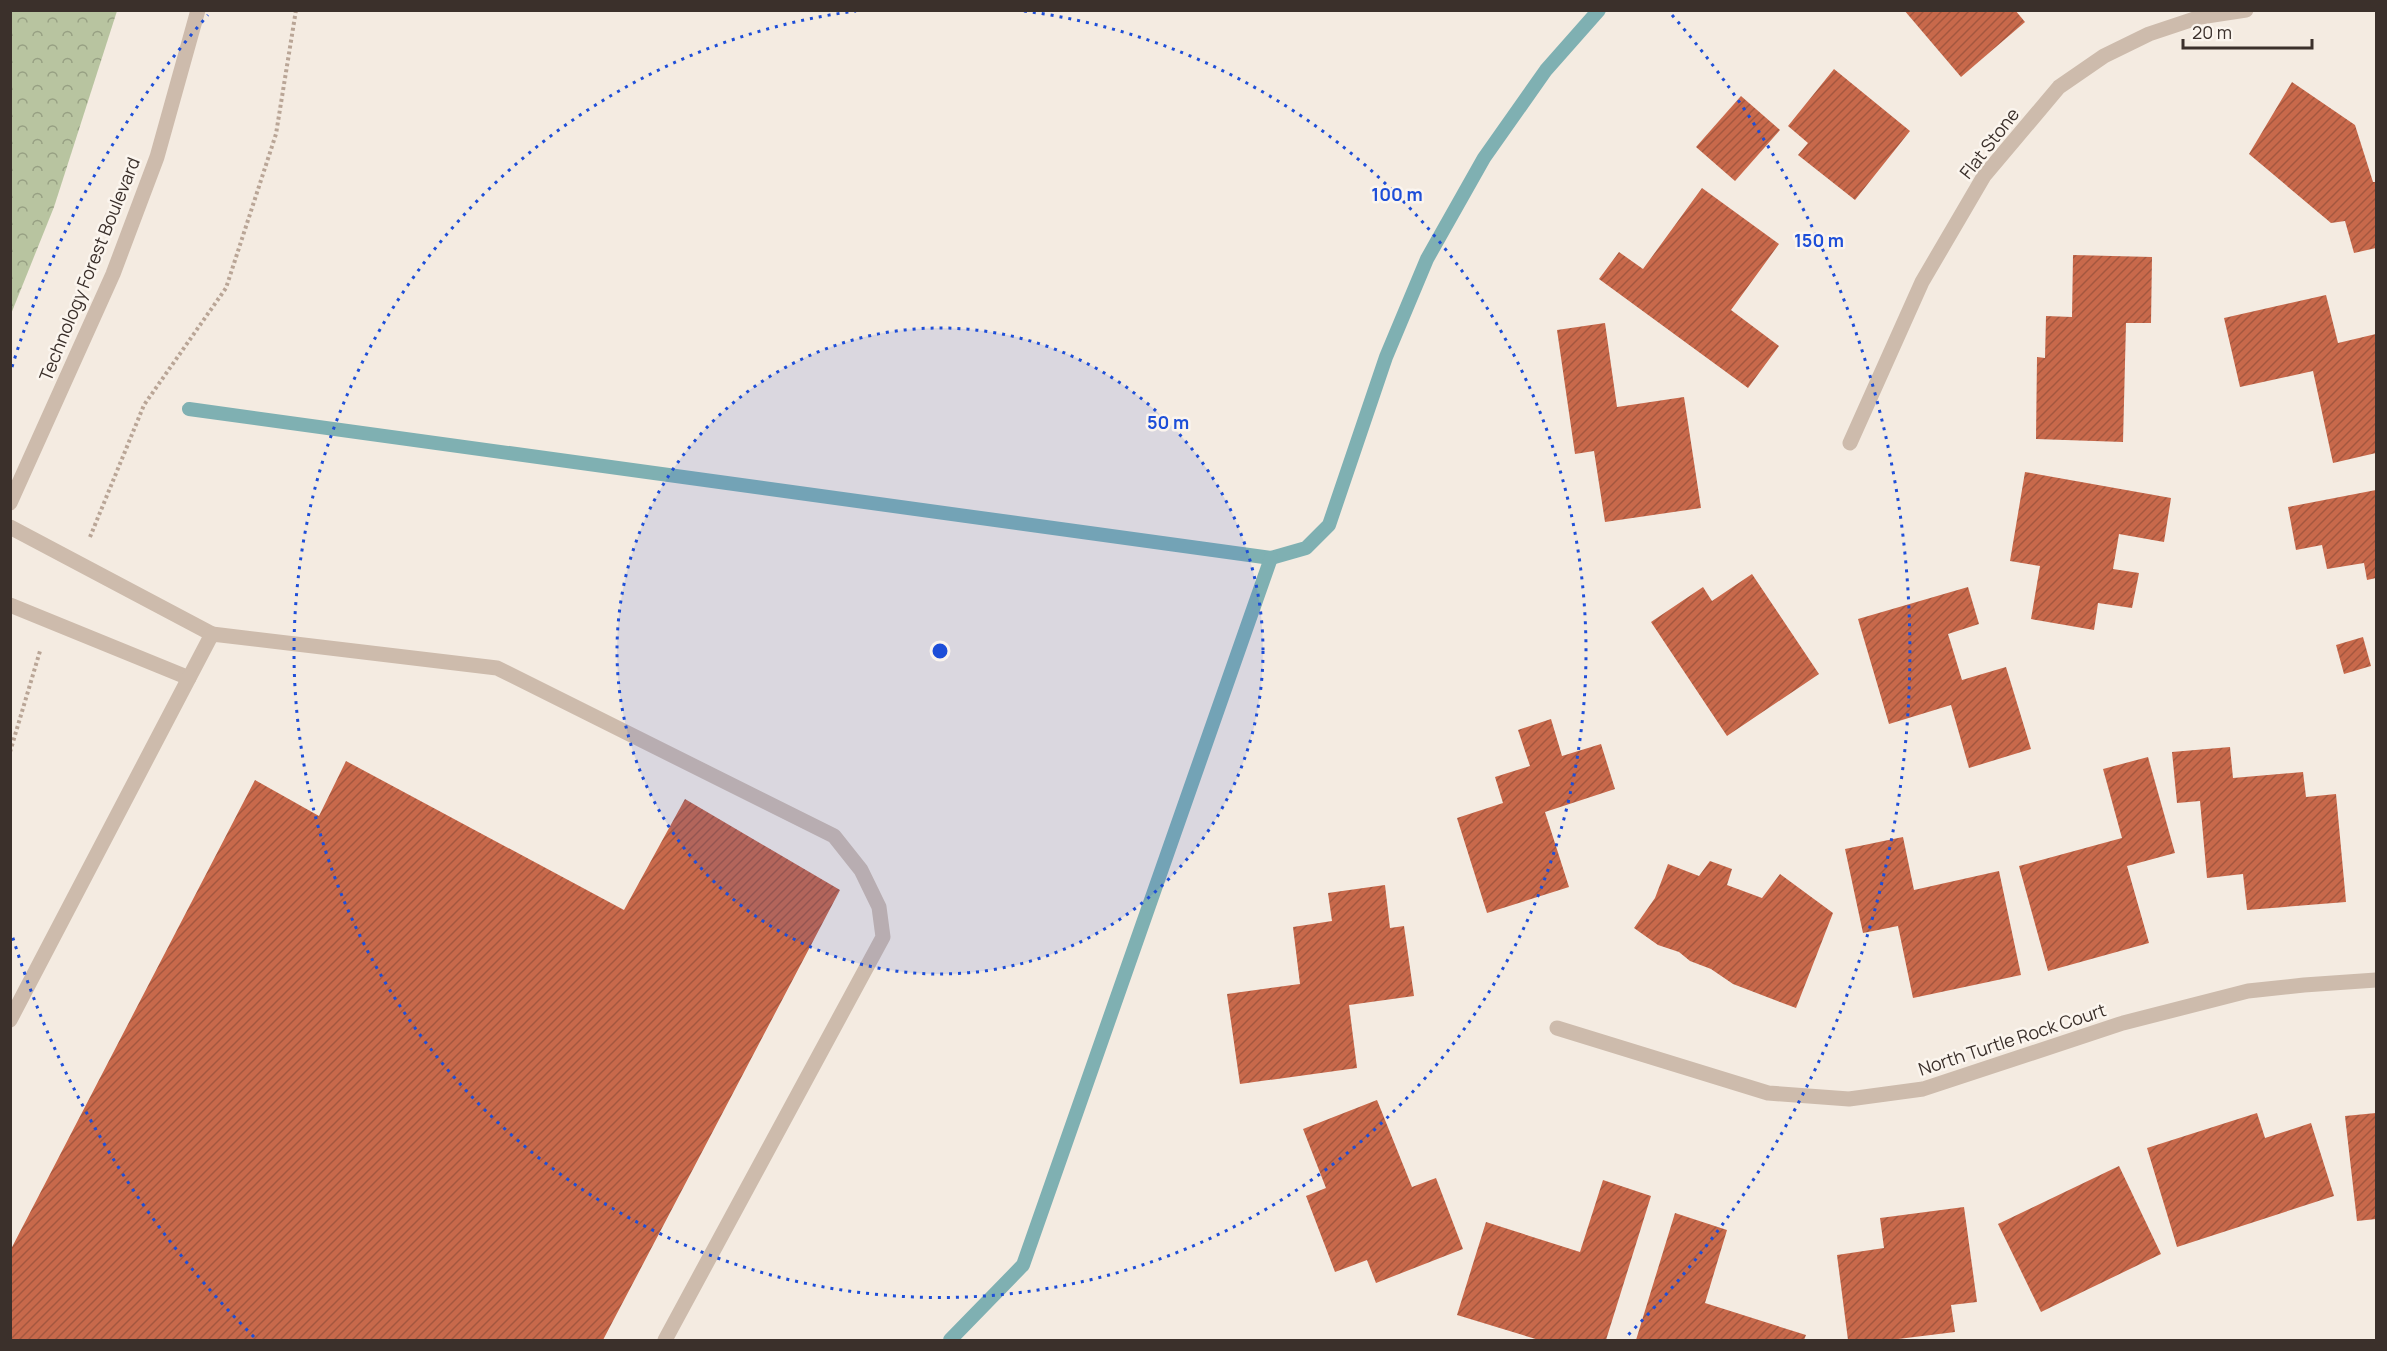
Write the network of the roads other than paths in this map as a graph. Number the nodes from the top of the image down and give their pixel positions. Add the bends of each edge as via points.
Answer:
1 (198, 10) edge
2 (2246, 10) edge
3 (1850, 443) dead end
4 (10, 502) edge
5 (10, 527) edge
6 (10, 605) edge
7 (212, 634) junction
8 (189, 678) junction
9 (2376, 980) edge
10 (10, 1020) edge
11 (1557, 1028) dead end
12 (665, 1341) edge

1 - 4 street, Technology Forest Boulevard via 157,157 112,274
2 - 3 street, Flat Stone via 2200,17 2149,34 2104,56 2060,87 1984,177 1922,282
5 - 7 street
6 - 8 street
7 - 8 street
7 - 12 street via 497,669 834,836 861,870 879,907 883,937
8 - 10 street
9 - 11 street, North Turtle Rock Court via 2248,991 2123,1023 1923,1089 1849,1099 1768,1093

